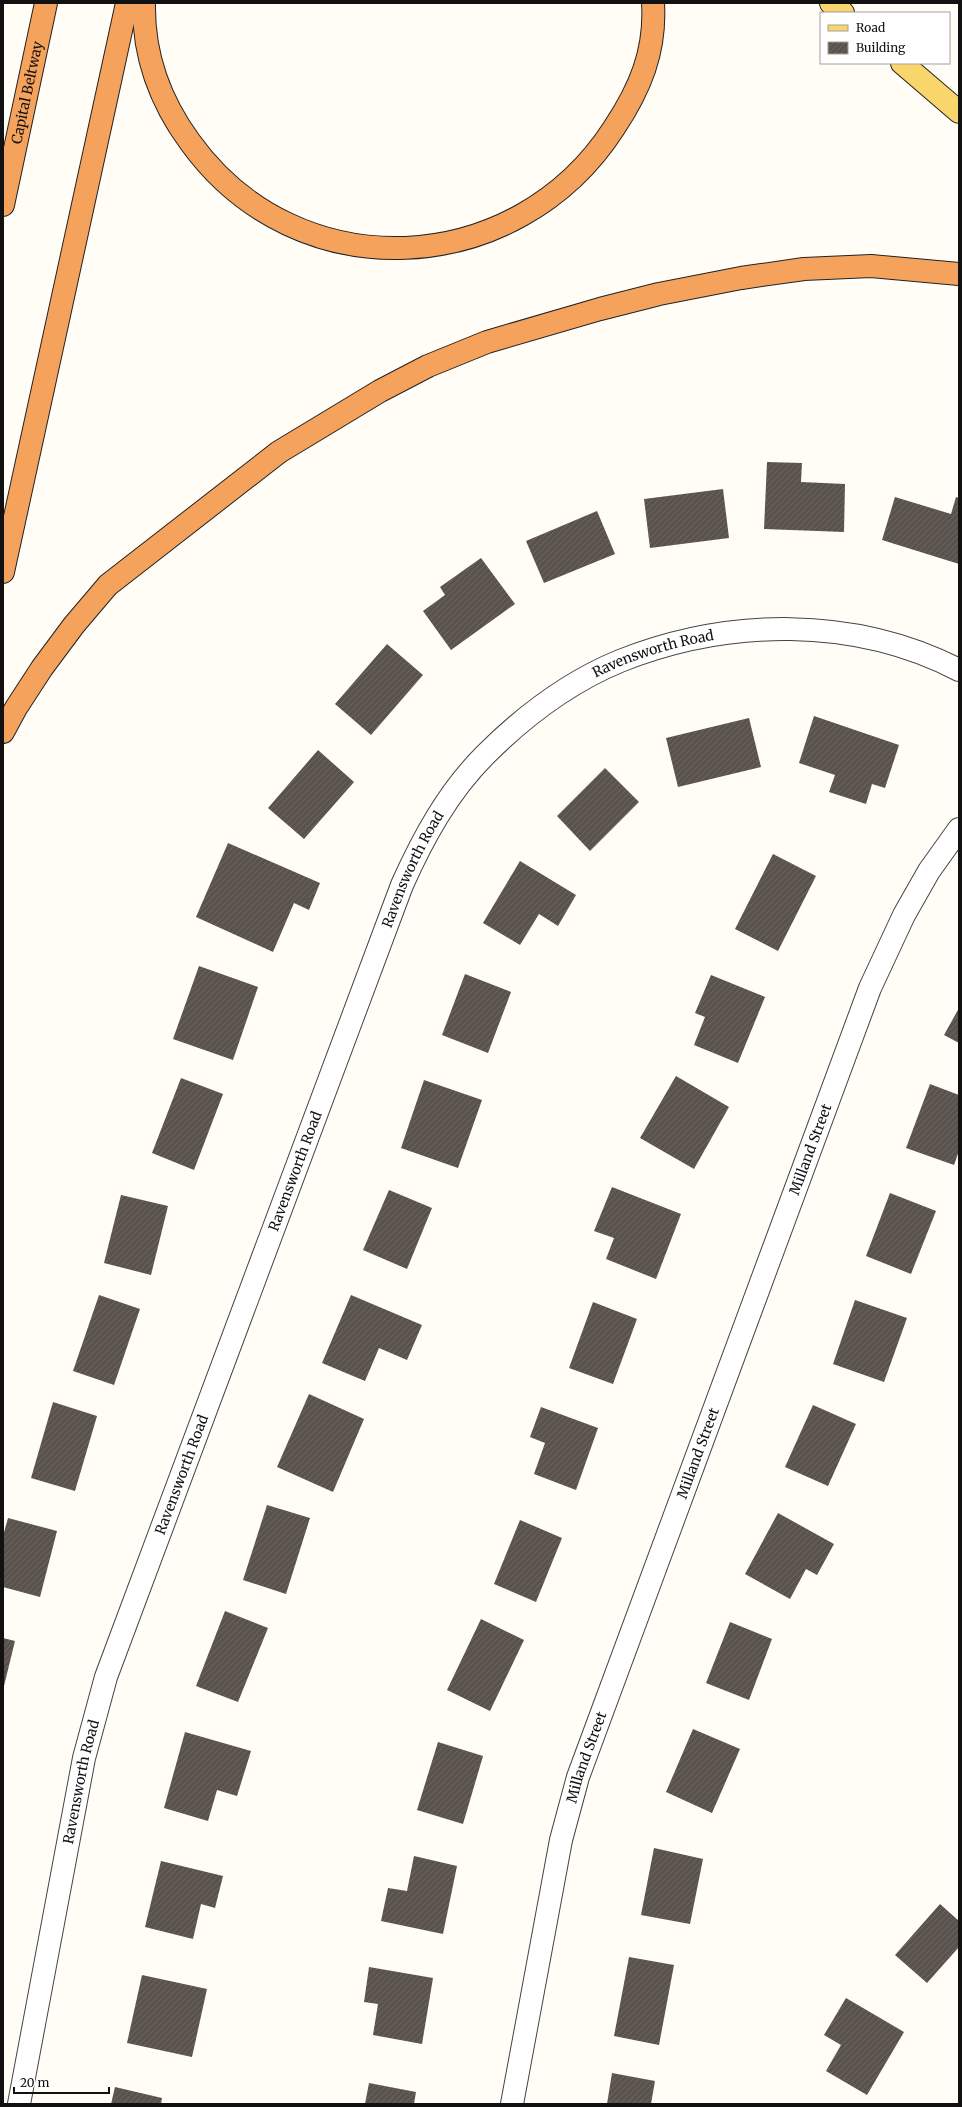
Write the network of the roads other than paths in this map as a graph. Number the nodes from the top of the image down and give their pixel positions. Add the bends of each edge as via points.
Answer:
1 (46, 3) edge
2 (127, 3) edge
3 (144, 3) edge
4 (654, 3) edge
5 (831, 3) edge
6 (842, 12) edge
7 (903, 64) edge
8 (959, 112) edge
9 (3, 205) edge
10 (959, 274) edge
11 (3, 572) edge
12 (959, 670) edge
13 (3, 732) edge
14 (959, 828) edge
15 (19, 2104) edge
16 (512, 2104) edge

1 - 9 highway, Capital Beltway
2 - 11 highway
3 - 4 highway via 145,40 164,102 200,156 222,179 245,200 279,221 314,236 386,250 434,245 479,235 515,220 547,201 577,174 604,144 640,84 650,49
5 - 6 main road
7 - 8 main road
10 - 13 highway via 871,266 804,269 740,278 600,309 487,342 428,366 380,391 280,452 108,585 42,668
12 - 15 street, Ravensworth Road via 896,645 839,633 785,628 731,631 673,643 612,665 572,686 525,718 484,756 448,799 418,848 402,885 106,1677 84,1758
14 - 16 street, Milland Street via 929,871 904,914 870,988 578,1777 561,1840

